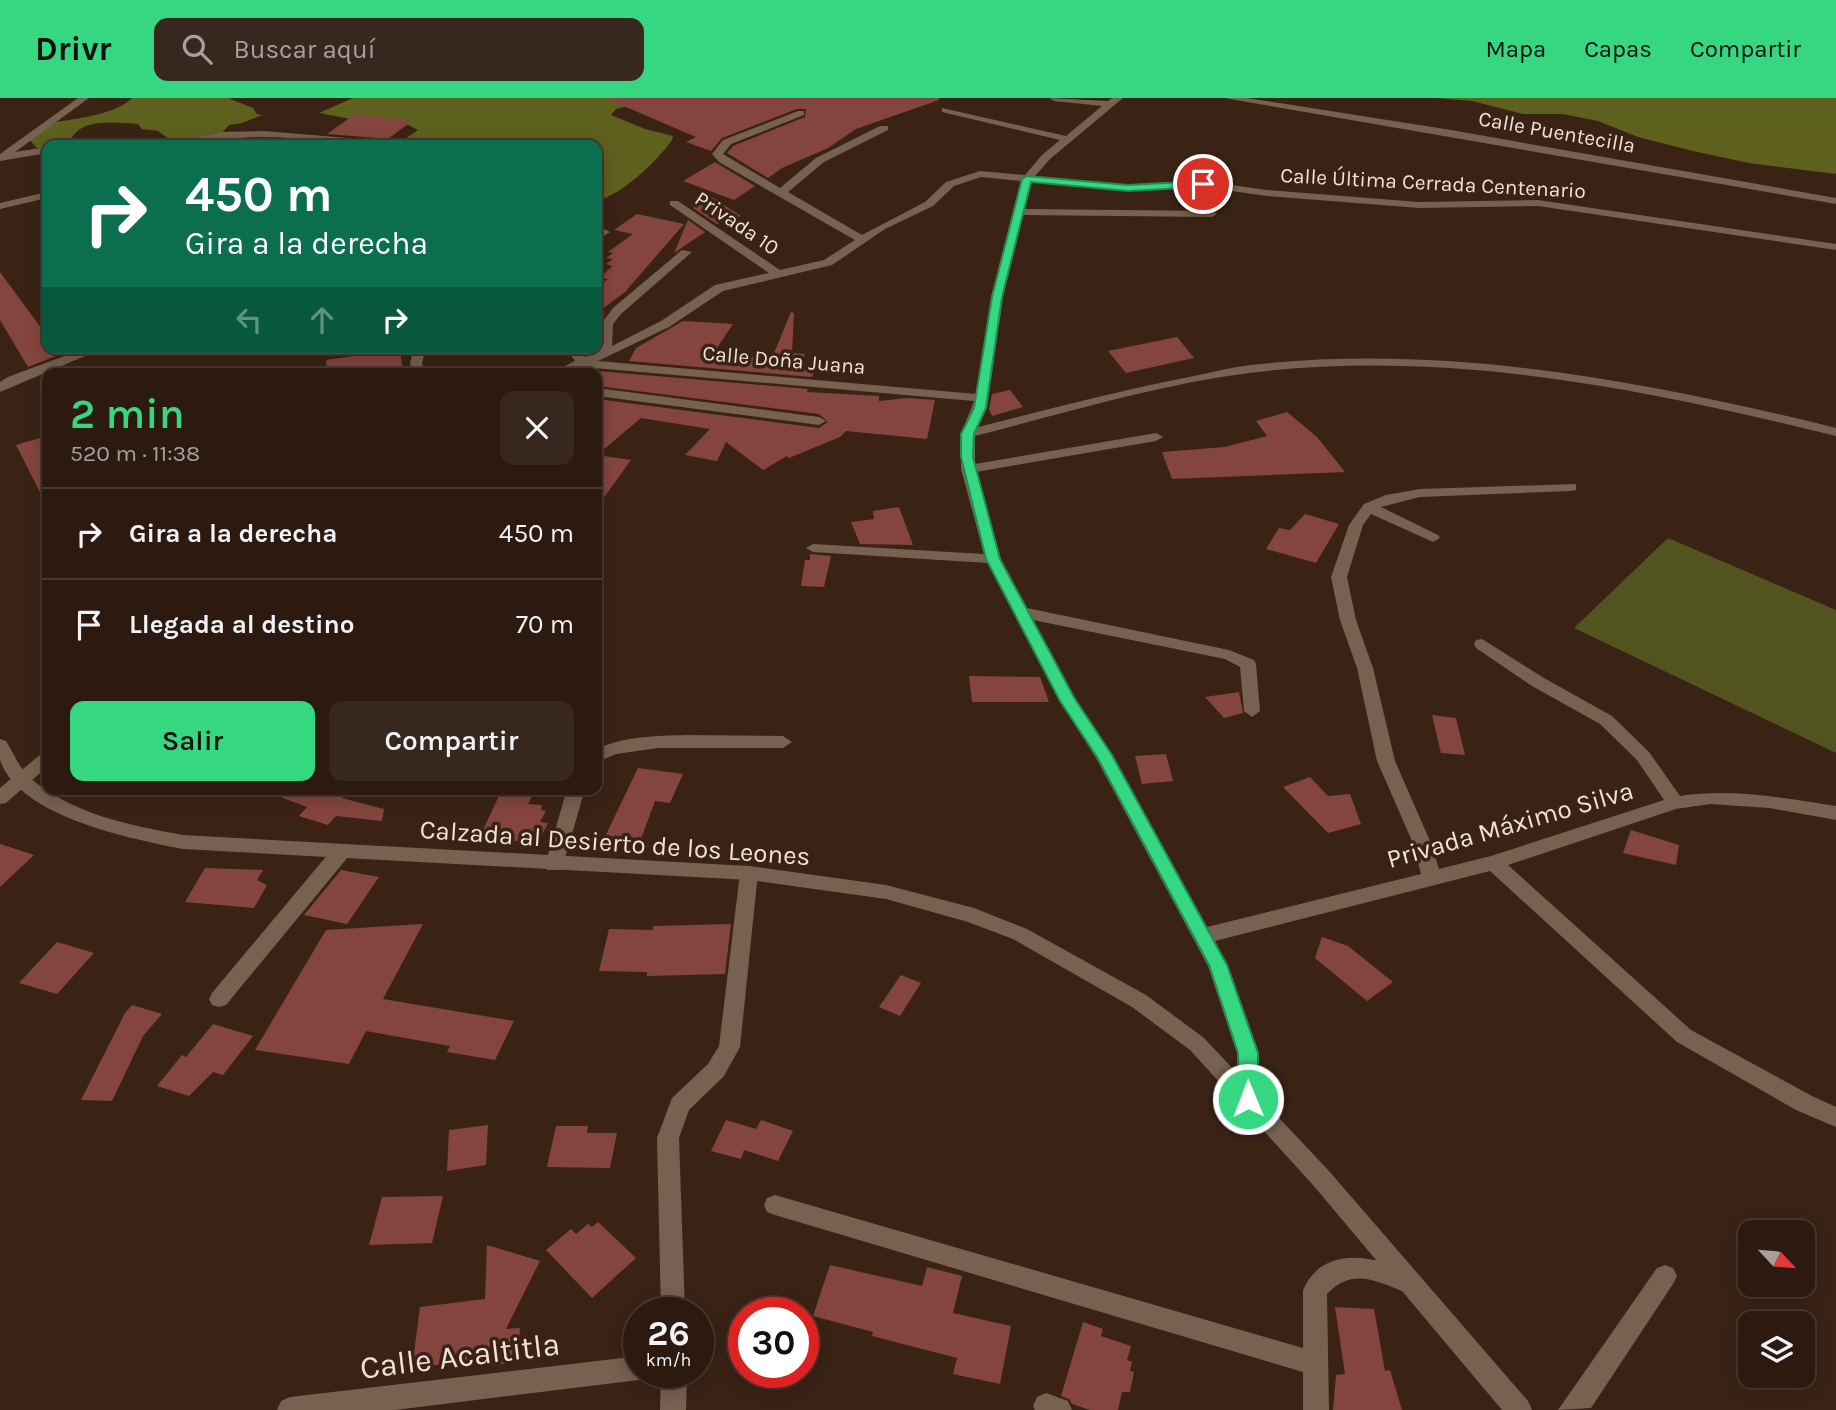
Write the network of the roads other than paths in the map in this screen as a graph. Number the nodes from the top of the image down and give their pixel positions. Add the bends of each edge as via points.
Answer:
1 (85, 98) edge
2 (1054, 98) edge
3 (1229, 98) edge
4 (1114, 101) edge
5 (945, 110) dead end
6 (801, 113) dead end
7 (884, 128) dead end
8 (1067, 139) junction
9 (196, 140) edge
10 (336, 140) edge
11 (42, 151) edge
12 (0, 158) edge
13 (1027, 179) junction
14 (779, 194) junction
15 (42, 196) edge
16 (1836, 201) edge
17 (674, 203) dead end
18 (0, 206) edge
19 (1020, 212) junction
20 (1212, 214) dead end
21 (862, 239) junction
22 (1836, 247) edge
23 (686, 252) dead end
24 (778, 274) junction
25 (82, 354) edge
26 (576, 354) edge
27 (605, 354) junction
28 (583, 363) junction
29 (45, 368) edge
30 (570, 368) edge
31 (42, 369) edge
32 (0, 387) edge
33 (602, 393) edge
34 (981, 398) junction
35 (819, 421) dead end
36 (1834, 431) edge
37 (968, 434) junction
38 (1156, 437) dead end
39 (968, 469) junction
40 (1571, 487) dead end
41 (1368, 507) junction
42 (1433, 538) dead end
43 (813, 548) dead end
44 (993, 559) junction
45 (1020, 612) junction
46 (1482, 644) dead end
47 (1252, 711) dead end
48 (783, 742) dead end
49 (0, 745) edge
50 (602, 752) edge
51 (42, 762) edge
52 (21, 779) junction
53 (42, 792) edge
54 (47, 795) edge
55 (574, 795) edge
56 (0, 798) edge
57 (1675, 803) junction
58 (1836, 813) edge
59 (341, 852) junction
60 (1493, 863) junction
61 (554, 865) junction
62 (749, 873) junction
63 (1432, 878) junction
64 (1203, 936) junction
65 (219, 999) dead end
66 (1248, 1099) junction
67 (1836, 1117) edge
68 (775, 1205) dead end
69 (1665, 1276) dead end
70 (1411, 1284) junction
71 (673, 1297) edge
72 (1317, 1364) junction
73 (623, 1370) edge
74 (674, 1388) edge
75 (417, 1402) edge
76 (290, 1410) edge
77 (673, 1410) edge
78 (1316, 1410) edge
79 (1519, 1410) edge
80 (1571, 1410) edge

1 - 12 street
2 - 4 street
3 - 16 street, Calle Puentecilla
4 - 8 street
5 - 8 street
6 - 14 street via 727,142 717,154
7 - 14 street via 820,160
8 - 13 street
9 - 10 street via 264,134
11 - 12 street
13 - 19 street
13 - 21 street, Calle Última Cerrada Centenario via 979,174 959,179 929,204
13 - 22 street, Calle Última Cerrada Centenario via 1128,188 1203,184 1419,205 1538,204
14 - 21 street
15 - 18 street
17 - 24 street, Privada 10
19 - 20 street
19 - 34 street via 997,297
21 - 24 street, Calle Última Cerrada Centenario via 828,263
23 - 27 street via 617,311 607,324
24 - 27 street, Calle Última Cerrada Centenario via 719,288 665,324
25 - 29 street
26 - 28 street
27 - 28 street, Calle Última Cerrada Centenario
28 - 30 street, Calle Última Cerrada Centenario
28 - 34 street, Calle Doña Juana
31 - 32 street
33 - 35 street
34 - 37 street
36 - 37 street via 1603,380 1403,362 1248,369 1129,393
37 - 39 street
38 - 39 street
39 - 44 street
40 - 41 street via 1420,493
41 - 42 street
41 - 63 street via 1356,525 1339,577 1386,761
43 - 44 street
44 - 45 street
45 - 47 street via 1229,655 1248,664
45 - 64 street
46 - 57 street via 1606,720 1643,756
48 - 50 street via 653,744
49 - 52 street
51 - 52 street
52 - 53 street, Calzada al Desierto de los Leones
52 - 56 street
54 - 59 street, Calzada al Desierto de los Leones via 90,821 140,834 183,842
55 - 61 street
57 - 58 street, Privada Máximo Silva via 1710,799 1769,802
57 - 60 street, Privada Máximo Silva
59 - 61 street, Calzada al Desierto de los Leones
59 - 65 street
60 - 63 street, Privada Máximo Silva
60 - 67 street via 1684,1035
61 - 62 street, Calzada al Desierto de los Leones
62 - 66 street, Calzada al Desierto de los Leones via 912,898 1020,934 1174,1024
62 - 71 street via 729,1047 716,1070 680,1105 668,1138
63 - 64 street, Privada Máximo Silva
64 - 66 street via 1240,1024 1248,1053
66 - 70 street, Calzada al Desierto de los Leones
68 - 72 street
69 - 80 street
70 - 72 street via 1364,1267 1347,1267 1325,1277 1315,1290
70 - 79 street, Calzada al Desierto de los Leones
72 - 78 street
73 - 75 street, Calle Acaltitla
74 - 77 street
75 - 76 street, Calle Acaltitla

